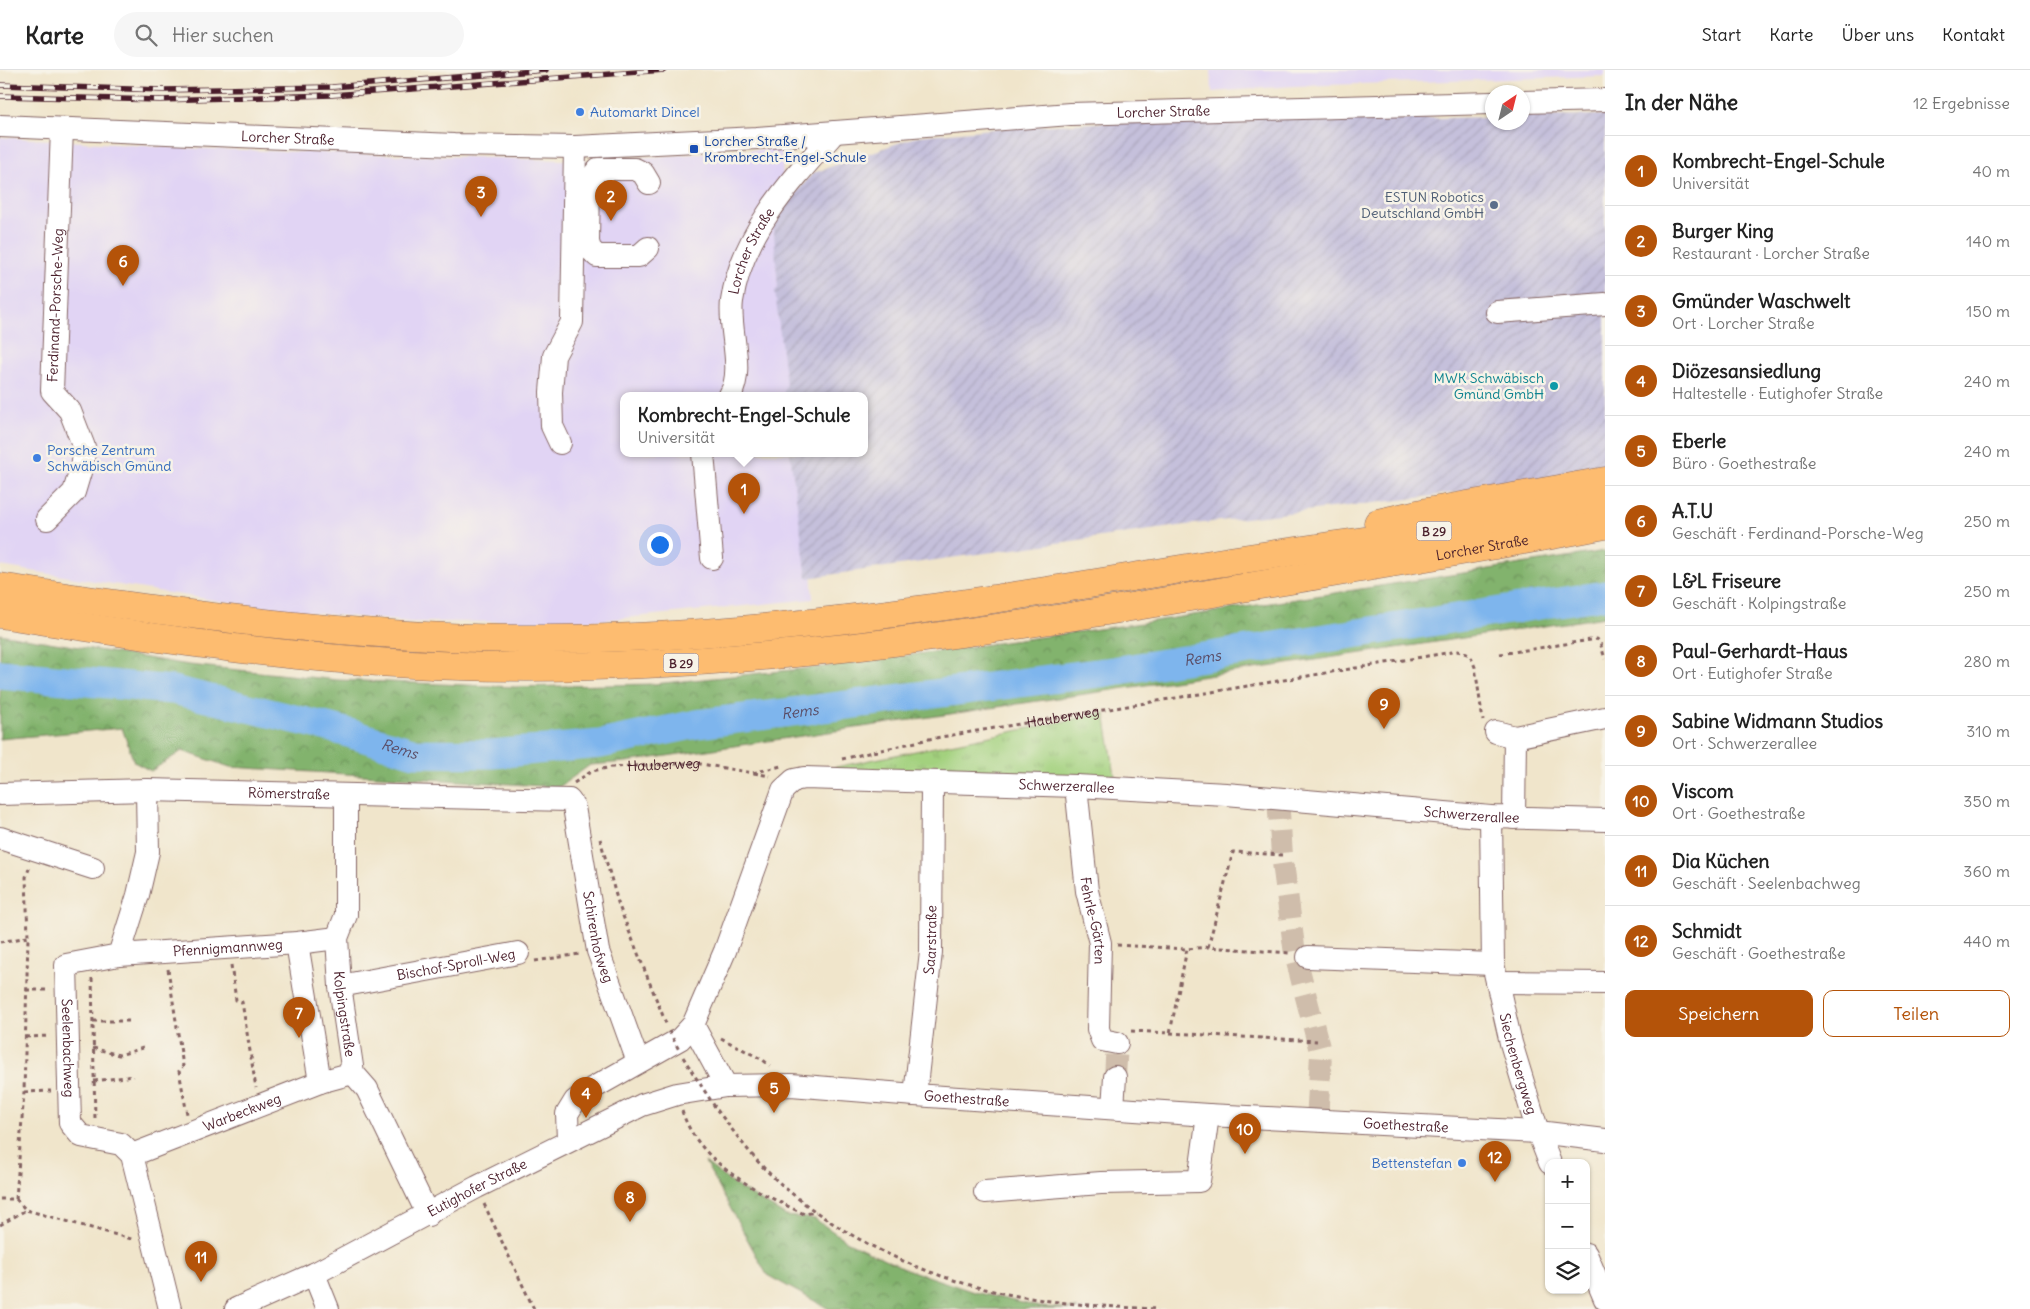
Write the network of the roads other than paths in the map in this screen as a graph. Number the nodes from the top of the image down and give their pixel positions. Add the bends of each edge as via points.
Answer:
1 (1605, 100) edge
2 (1530, 102) edge
3 (1485, 103) edge
4 (0, 126) edge
5 (62, 130) junction
6 (836, 132) junction
7 (575, 147) junction
8 (649, 183) dead end
9 (648, 248) dead end
10 (1605, 304) edge
11 (1497, 312) dead end
12 (732, 392) edge
13 (560, 443) dead end
14 (703, 457) edge
15 (1605, 481) edge
16 (1605, 503) edge
17 (47, 519) dead end
18 (1605, 526) edge
19 (1262, 556) junction
20 (712, 558) dead end
21 (0, 587) edge
22 (0, 614) edge
23 (1605, 718) edge
24 (932, 782) junction
25 (1076, 786) junction
26 (147, 790) junction
27 (0, 794) edge
28 (346, 795) junction
29 (567, 803) joint
30 (1491, 817) junction
31 (1514, 818) junction
32 (1605, 820) edge
33 (0, 838) edge
34 (93, 868) dead end
35 (337, 938) junction
36 (297, 943) junction
37 (518, 953) road end
38 (119, 955) junction
39 (1308, 957) road end
40 (1495, 973) junction
41 (1605, 983) edge
42 (340, 986) junction
43 (693, 1025) junction
44 (1116, 1042) dead end
45 (638, 1062) junction
46 (353, 1073) junction
47 (1115, 1077) tunnel mouth
48 (320, 1082) junction
49 (726, 1086) junction
50 (915, 1096) junction
51 (1113, 1108) junction
52 (1208, 1115) junction
53 (1538, 1132) junction
54 (568, 1140) junction
55 (1605, 1140) edge
56 (132, 1155) junction
57 (1548, 1159) edge
58 (985, 1192) dead end
59 (428, 1215) junction
60 (1590, 1263) edge
61 (314, 1274) junction
62 (1605, 1299) edge
63 (170, 1309) edge
64 (236, 1309) edge
65 (328, 1309) edge

1 - 2 street
3 - 6 street, Lorcher Straße via 1070,114
4 - 5 street, Lorcher Straße
5 - 7 street, Lorcher Straße
5 - 17 street, Ferdinand-Porsche-Weg via 52,391 70,410 84,447 74,492
6 - 7 street, Lorcher Straße
6 - 12 street, Lorcher Straße via 795,176 750,240 737,273 732,304 735,376
7 - 13 street via 572,322 554,356 551,392 552,426
8 - 9 street via 643,173 635,169 598,169 589,181 590,249 597,256 639,256
10 - 11 street
14 - 20 street
15 - 19 highway via 1409,516
16 - 19 highway, B 29 via 1502,522
18 - 22 highway, Lorcher Straße / B 29 via 1066,619 796,655 622,665 460,666 375,661 200,645
19 - 21 highway, B 29 via 1047,591 755,630 552,639 447,638 304,628 231,621
23 - 31 street via 1506,735
24 - 25 street, Schwerzerallee
24 - 43 street, Schwerzerallee via 804,778 791,773 725,951
24 - 50 street, Saarstraße via 931,952
25 - 30 street, Schwerzerallee via 1226,794
25 - 44 street, Fehrle-Gärten via 1087,891 1100,943 1098,1029 1102,1040
26 - 27 street, Römerstraße
26 - 28 street, Römerstraße
26 - 38 street via 148,852
28 - 29 street, Römerstraße
28 - 35 street, Kolpingstraße via 346,915
29 - 45 street, Schirenhofweg via 598,950
30 - 31 street, Schwerzerallee
30 - 40 street, Siechenbergweg
31 - 32 street, Schwerzerallee
33 - 34 street
35 - 36 street, Pfennigmannweg
35 - 42 street, Kolpingstraße
36 - 38 street, Pfennigmannweg
36 - 48 street
37 - 42 street, Bischof-Sproll-Weg
38 - 56 street, Seelenbachweg via 66,965 70,1123 81,1136 121,1144
39 - 40 street
40 - 41 street
40 - 53 street, Siechenbergweg
42 - 46 street, Kolpingstraße
43 - 45 street via 680,1039
43 - 49 street
45 - 54 street via 575,1101 567,1114
46 - 48 street, Warbeckweg
46 - 59 street, Kolpingstraße via 367,1089
47 - 51 street
48 - 56 street, Warbeckweg
49 - 50 street, Goethestraße via 791,1084
49 - 54 street, Eutighofer Straße via 677,1094 642,1105
50 - 51 street, Goethestraße
51 - 52 street, Goethestraße
52 - 53 street, Goethestraße
52 - 58 street via 1199,1181 1101,1183
53 - 55 street, Goethestraße
53 - 57 street, Siechenbergweg
54 - 59 street, Eutighofer Straße
56 - 63 street
59 - 61 street, Eutighofer Straße
60 - 62 street
61 - 64 street, Eutighofer Straße
61 - 65 street

